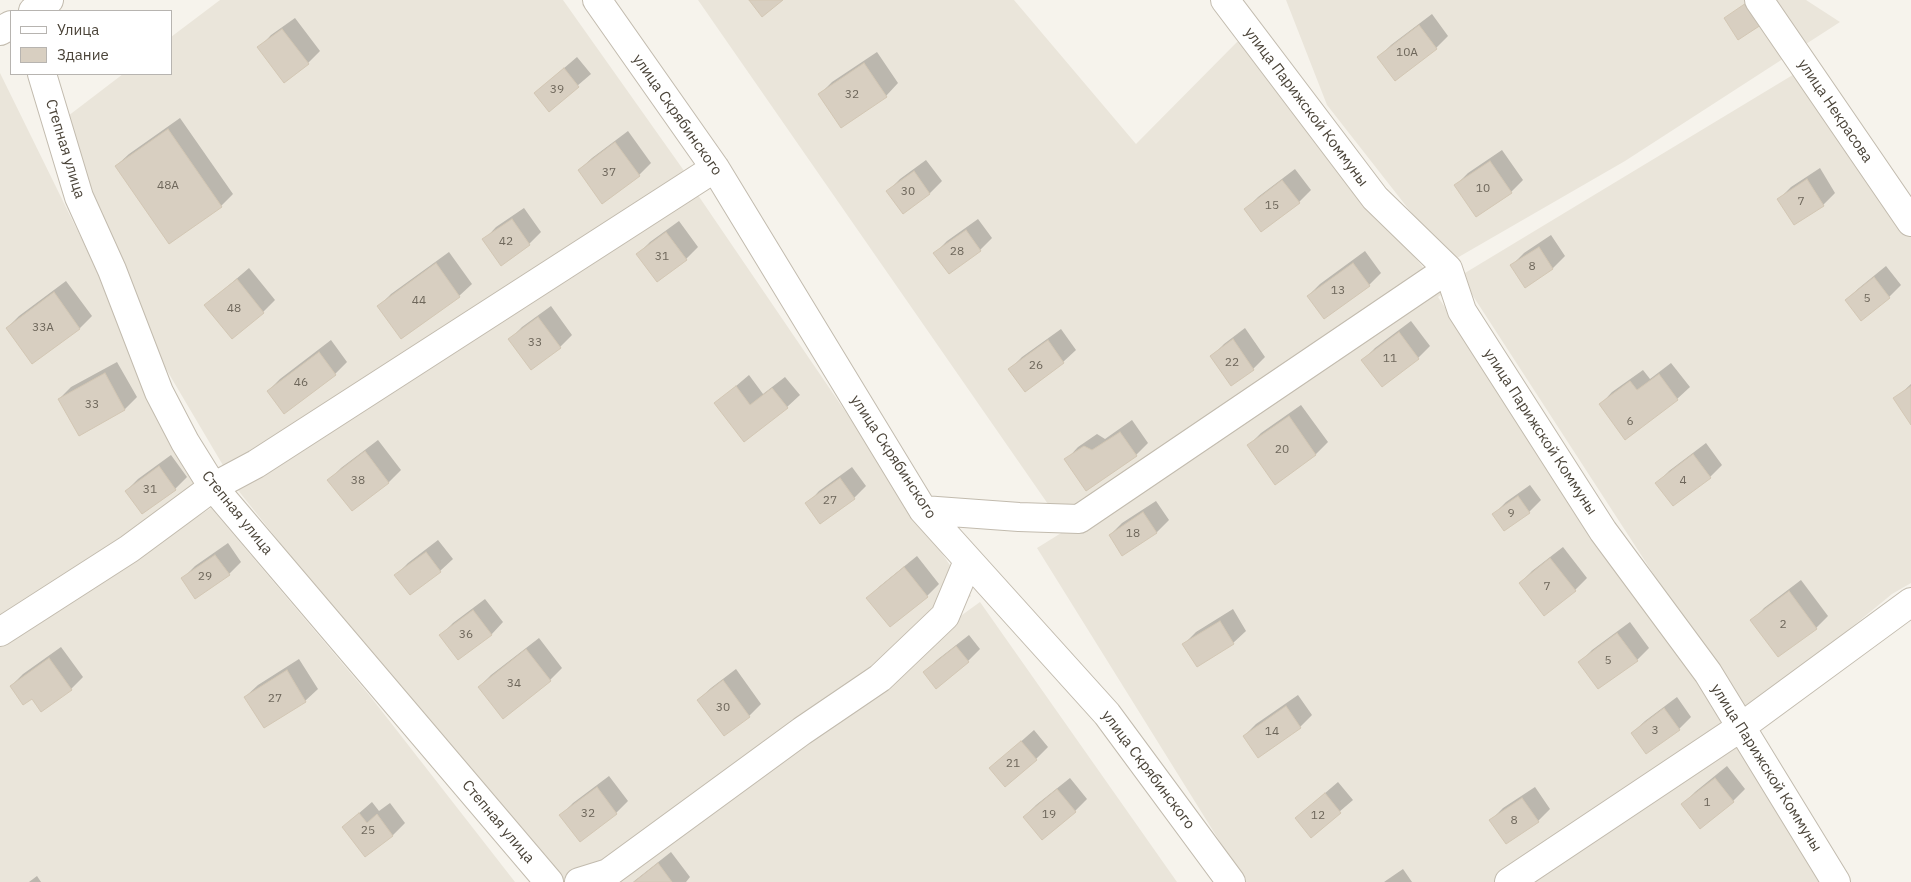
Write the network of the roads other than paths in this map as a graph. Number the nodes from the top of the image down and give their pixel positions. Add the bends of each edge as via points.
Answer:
1 (49, 0) edge
2 (597, 0) edge
3 (1225, 0) edge
4 (1759, 0) edge
5 (34, 10) edge
6 (42, 75) edge
7 (715, 168) junction
8 (1911, 222) edge
9 (1448, 269) junction
10 (212, 487) junction
11 (923, 510) junction
12 (968, 561) junction
13 (1911, 602) edge
14 (0, 632) edge
15 (1741, 726) junction
16 (549, 882) edge
17 (579, 882) edge
18 (1232, 882) edge
19 (1509, 882) edge
20 (1836, 882) edge

1 - 5 street
2 - 7 street, улица Скрябинского
3 - 9 street, улица Парижской Коммуны via 1375,198
4 - 8 street, улица Некрасова
6 - 10 street, Степная улица via 79,197 112,270 159,392
7 - 10 street via 256,464
7 - 11 street, улица Скрябинского
9 - 11 street via 1079,518
9 - 15 street, улица Парижской Коммуны via 1462,311 1603,531 1708,673
10 - 14 street via 129,549
10 - 16 street, Степная улица
11 - 12 street, улица Скрябинского
12 - 17 street via 944,616 880,678 608,873
12 - 18 street, улица Скрябинского via 1107,714
13 - 15 street
15 - 19 street
15 - 20 street, улица Парижской Коммуны

